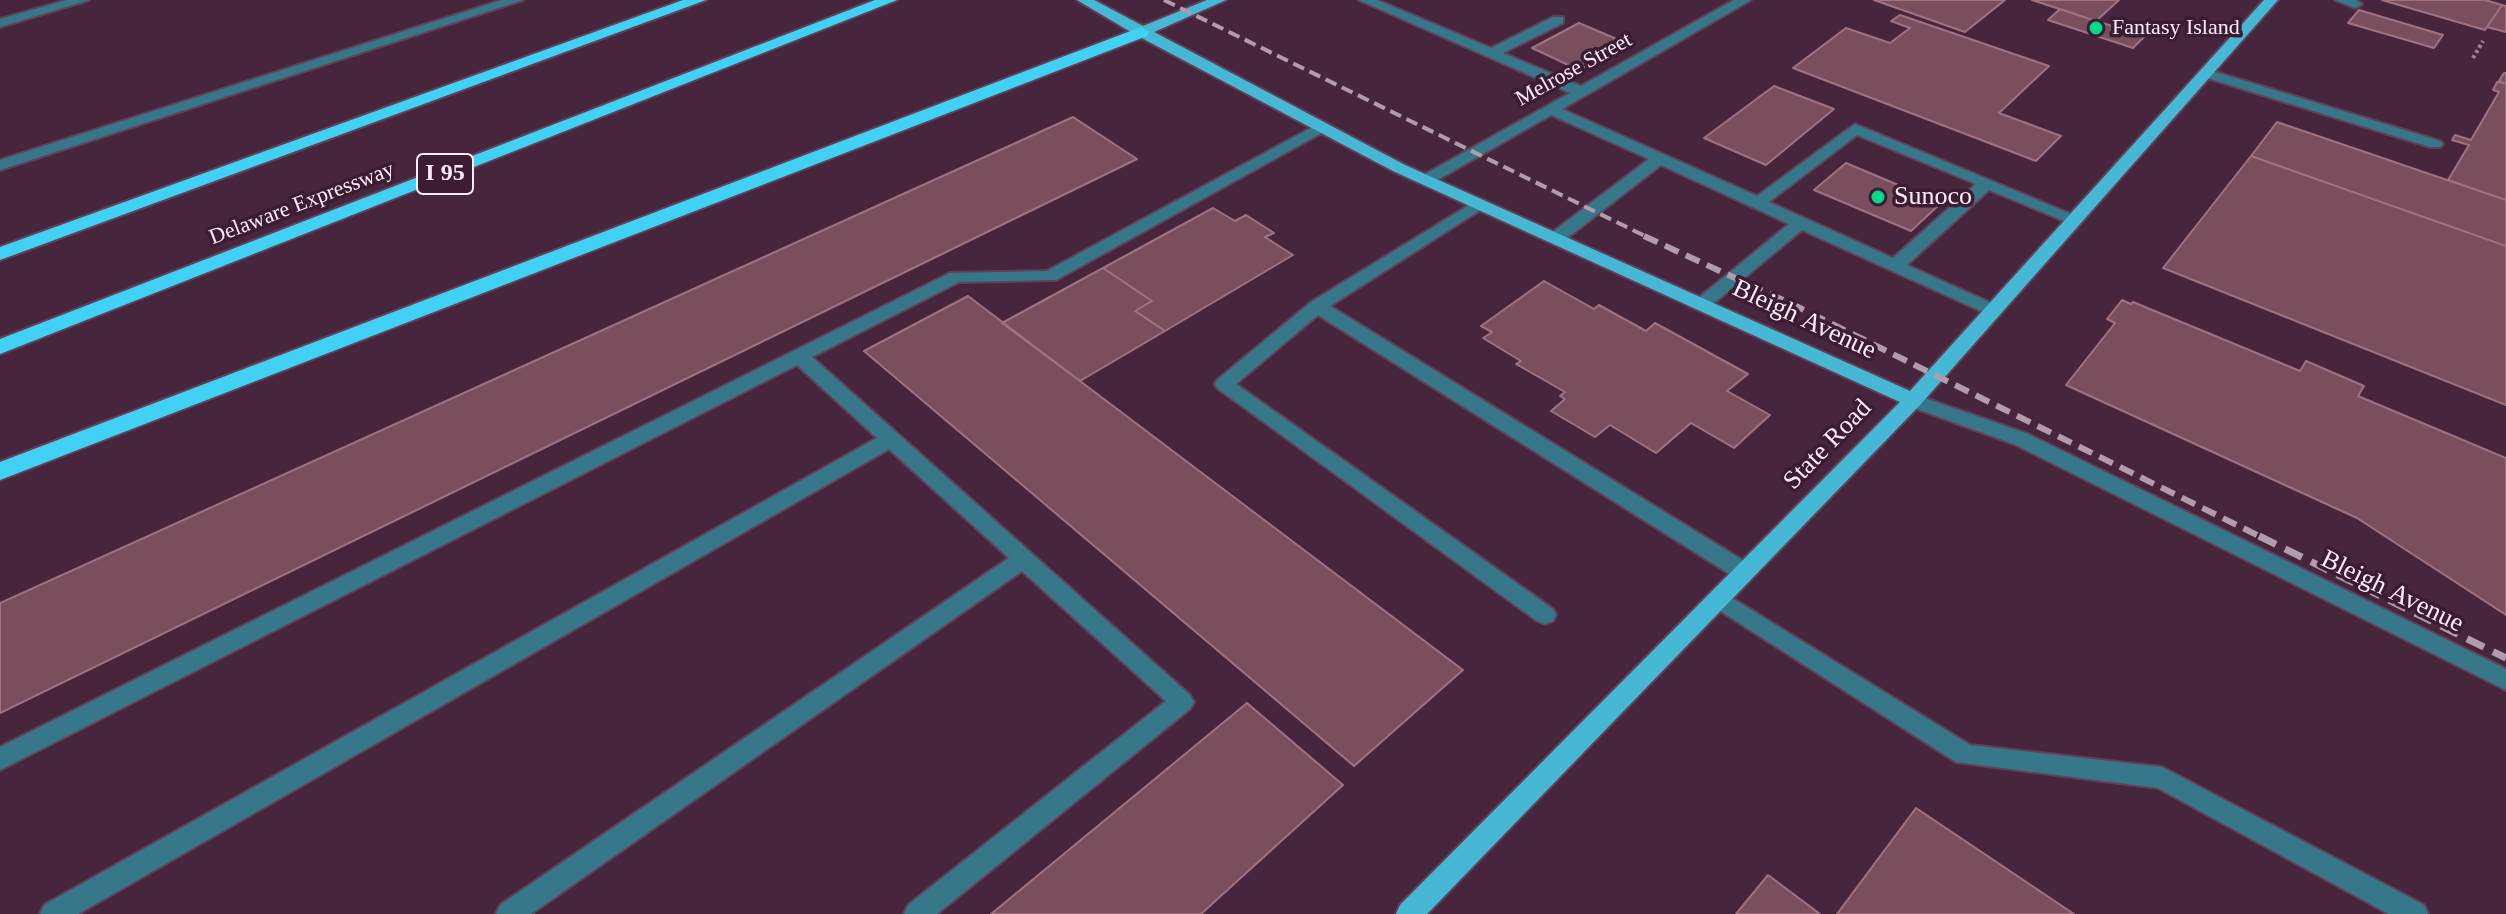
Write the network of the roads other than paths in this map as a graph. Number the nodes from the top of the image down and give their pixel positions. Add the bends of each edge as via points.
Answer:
1 (82, 0) edge
2 (516, 0) edge
3 (698, 0) edge
4 (889, 0) edge
5 (1084, 0) edge
6 (1219, 0) edge
7 (1366, 0) edge
8 (1744, 0) edge
9 (2271, 0) edge
10 (1558, 20) dead end
11 (0, 23) edge
12 (1141, 32) junction
13 (1491, 54) junction
14 (2206, 73) junction
15 (1581, 92) junction
16 (1550, 109) junction
17 (1322, 127) junction
18 (2435, 144) dead end
19 (1659, 159) junction
20 (0, 165) edge
21 (1426, 180) junction
22 (1987, 183) junction
23 (1758, 203) junction
24 (1479, 204) junction
25 (2075, 219) junction
26 (1800, 223) junction
27 (1556, 238) junction
28 (0, 254) edge
29 (1895, 266) junction
30 (1702, 304) junction
31 (1317, 306) junction
32 (1994, 311) junction
33 (0, 347) edge
34 (799, 356) junction
35 (1913, 400) junction
36 (890, 439) junction
37 (0, 471) edge
38 (1023, 559) junction
39 (1744, 572) junction
40 (1719, 599) junction
41 (1545, 615) dead end
42 (2506, 680) edge
43 (0, 759) edge
44 (53, 914) edge
45 (509, 914) edge
46 (917, 914) edge
47 (1409, 914) edge
48 (2415, 914) edge

1 - 11 street
2 - 20 street
3 - 28 highway
4 - 33 highway, Delaware Expressway / I 95
5 - 12 main road, Bleigh Avenue
6 - 12 main road
7 - 13 street
8 - 15 street, Melrose Street
9 - 14 main road, State Road
10 - 13 street
12 - 17 main road, Bleigh Avenue
12 - 37 highway
13 - 15 street
14 - 18 street
14 - 25 main road, State Road
15 - 16 street, Melrose Street
16 - 19 street
16 - 21 street, Melrose Street
17 - 21 main road, Bleigh Avenue
17 - 34 street via 1050,276 956,277
19 - 23 street
19 - 27 street
21 - 24 main road, Bleigh Avenue
22 - 23 street via 1855,129
22 - 25 street
22 - 29 street
23 - 26 street
24 - 27 main road, Bleigh Avenue
24 - 31 street
25 - 32 main road, State Road
26 - 29 street
26 - 30 street
27 - 30 main road, Bleigh Avenue
29 - 32 street
30 - 35 main road, Bleigh Avenue
31 - 39 street
31 - 41 street via 1224,384
32 - 35 main road, State Road
34 - 36 street
34 - 43 street
35 - 39 main road, State Road
35 - 42 street, Bleigh Avenue via 2021,439
36 - 38 street
36 - 44 street
38 - 45 street
38 - 46 street via 1182,702
39 - 40 main road, State Road
40 - 47 main road, State Road
40 - 48 street via 1965,755 2162,778

